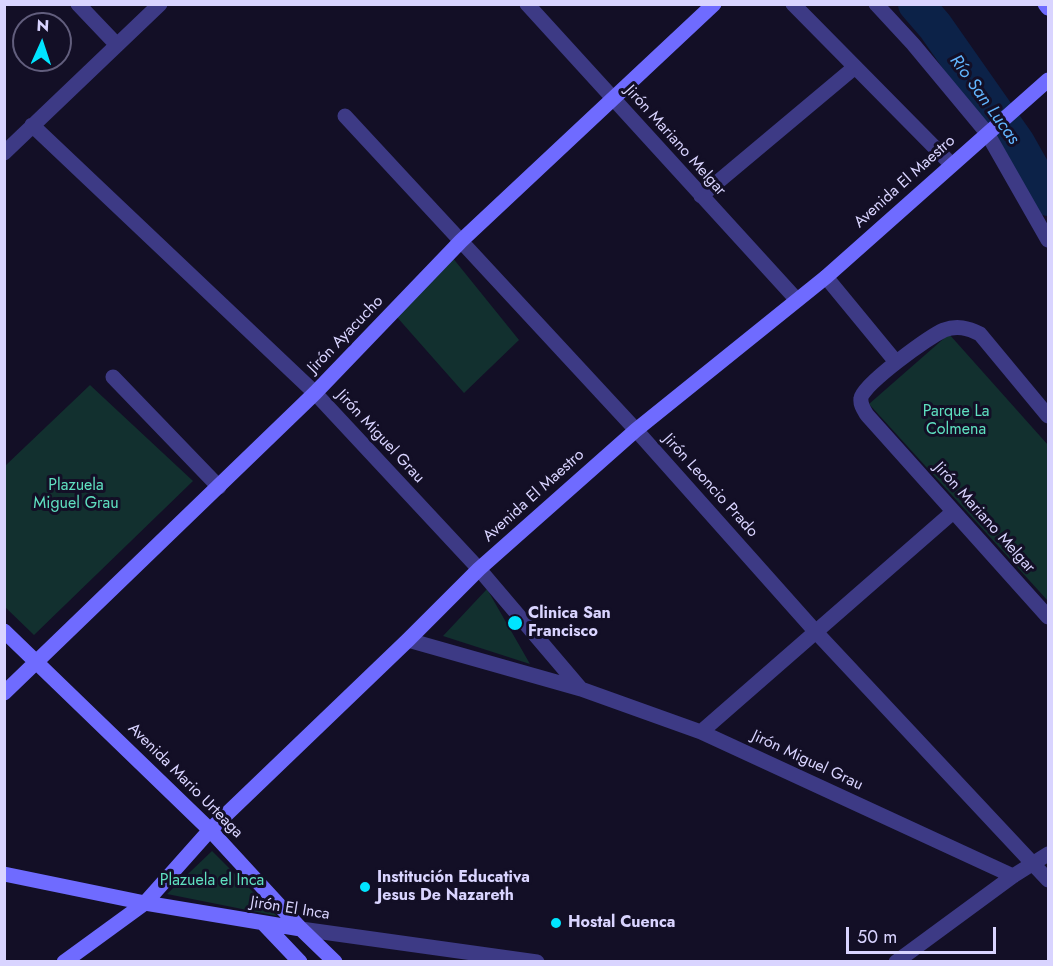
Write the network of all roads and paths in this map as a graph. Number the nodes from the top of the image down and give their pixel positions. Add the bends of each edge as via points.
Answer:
1 (78, 4) edge
2 (160, 4) edge
3 (528, 4) edge
4 (714, 4) edge
5 (793, 4) edge
6 (876, 4) edge
7 (1045, 4) edge
8 (1048, 8) edge
9 (117, 45) junction
10 (855, 67) junction
11 (1048, 80) edge
12 (613, 99) junction
13 (345, 116) dead end
14 (32, 125) junction
15 (992, 129) junction
16 (4, 153) edge
17 (951, 164) junction
18 (701, 196) junction
19 (1048, 240) edge
20 (461, 241) junction
21 (826, 278) junction
22 (797, 300) junction
23 (896, 362) junction
24 (113, 377) dead end
25 (315, 393) junction
26 (1048, 416) edge
27 (636, 430) junction
28 (219, 487) junction
29 (953, 512) junction
30 (479, 569) junction
31 (1048, 618) edge
32 (4, 631) edge
33 (815, 631) junction
34 (408, 640) junction
35 (36, 661) junction
36 (581, 689) junction
37 (4, 693) edge
38 (701, 732) junction
39 (210, 830) junction
40 (1048, 854) edge
41 (1032, 864) junction
42 (4, 874) edge
43 (1013, 876) junction
44 (1048, 880) edge
45 (145, 903) junction
46 (263, 923) junction
47 (301, 930) junction
48 (64, 962) edge
49 (300, 962) edge
50 (335, 962) edge
51 (537, 962) edge
52 (896, 962) edge

1 - 9 street
2 - 9 street
3 - 12 street, Jirón Mariano Melgar
4 - 12 street, Jirón Ayacucho
5 - 10 street
6 - 15 street
7 - 8 street
9 - 14 street
10 - 17 street
10 - 18 street
11 - 15 street, Avenida El Maestro
12 - 18 street, Jirón Mariano Melgar
12 - 20 street, Jirón Ayacucho
13 - 20 street, Jirón Leoncio Prado
14 - 16 street
14 - 25 street, Jirón Miguel Grau
15 - 17 street, Avenida El Maestro
15 - 19 street
17 - 21 street, Avenida El Maestro
18 - 22 street, Jirón Mariano Melgar
20 - 25 street, Jirón Ayacucho
20 - 27 street, Jirón Leoncio Prado
21 - 22 street, Avenida El Maestro
21 - 23 street
22 - 27 street, Avenida El Maestro
23 - 26 street, Jirón Mariano Melgar via 944,330 968,328 980,334
23 - 29 street, Jirón Mariano Melgar via 863,391 861,406
24 - 28 street
25 - 28 street, Jirón Ayacucho
25 - 30 street, Jirón Miguel Grau
27 - 30 street, Avenida El Maestro
27 - 33 street, Jirón Leoncio Prado
28 - 35 street, Jirón Ayacucho
29 - 31 street, Jirón Mariano Melgar
29 - 33 street
30 - 34 street, Avenida El Maestro
30 - 36 street, Jirón Miguel Grau
32 - 35 street, Avenida Mario Urteaga
33 - 38 street
33 - 41 street, Jirón Leoncio Prado
34 - 36 street, Jirón Miguel Grau
34 - 39 street, Avenida El Maestro
35 - 37 street, Jirón Ayacucho
35 - 39 street, Avenida Mario Urteaga
36 - 38 street, Jirón Miguel Grau
38 - 43 street, Jirón Miguel Grau
39 - 45 street, Avenida El Maestro
39 - 47 street, Avenida Mario Urteaga
40 - 41 street
41 - 43 street
41 - 44 street, Jirón Leoncio Prado
42 - 45 street, Jirón El Inca
43 - 52 street
45 - 46 street, Jirón El Inca
45 - 48 street, Avenida El Maestro
46 - 47 street, Jirón El Inca
46 - 49 street
47 - 50 street, Avenida Mario Urteaga
47 - 51 street, Jirón El Inca

